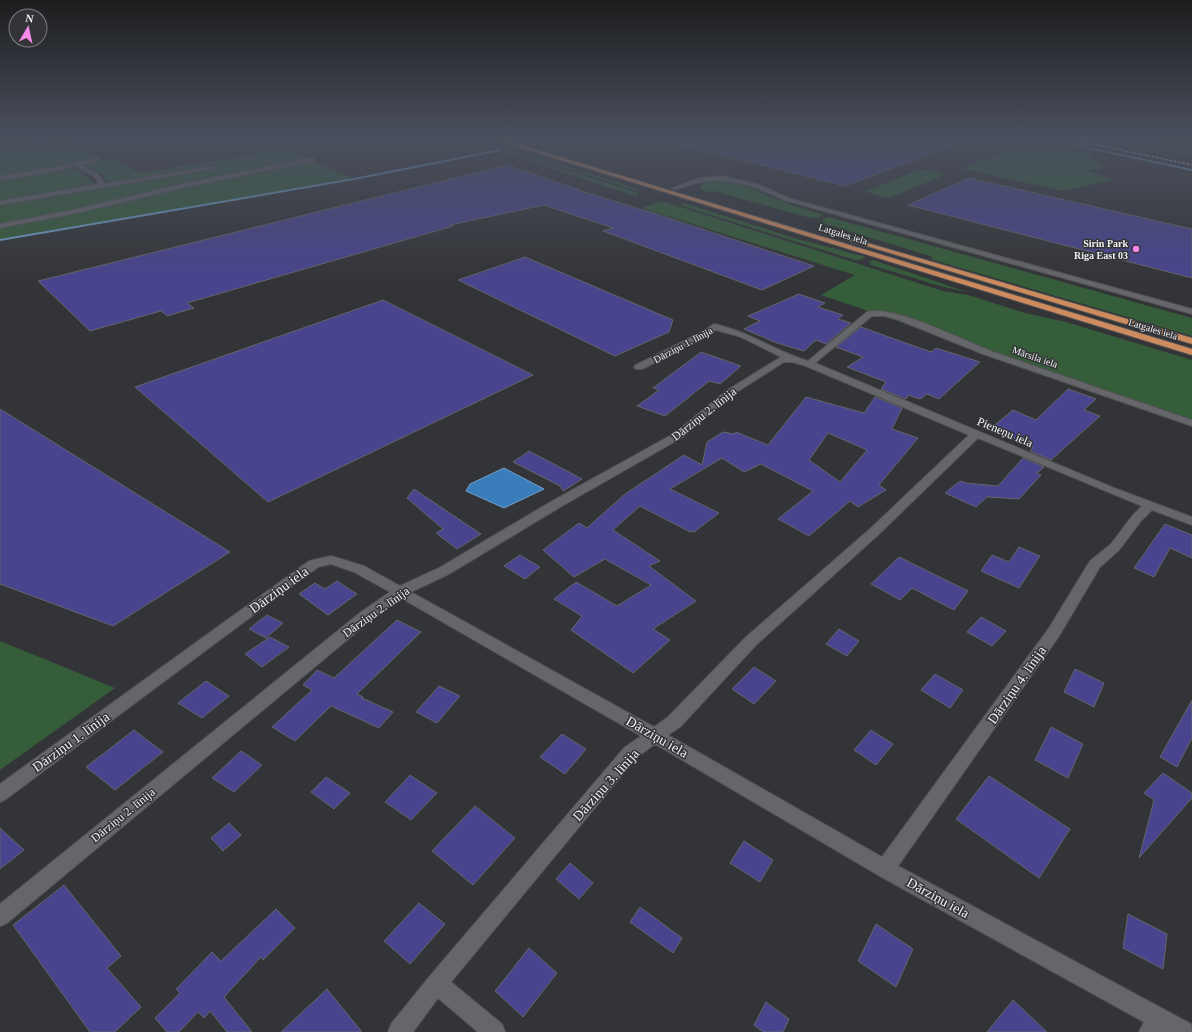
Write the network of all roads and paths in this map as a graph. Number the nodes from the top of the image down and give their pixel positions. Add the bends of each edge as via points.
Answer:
1 (106, 185) edge
2 (186, 185) edge
3 (645, 185) edge
4 (666, 185) edge
5 (685, 185) edge
6 (755, 185) edge
7 (101, 186) joint
8 (675, 188) junction
9 (664, 191) junction
10 (0, 203) edge
11 (787, 221) dead end
12 (0, 226) edge
13 (849, 239) dead end
14 (1192, 312) edge
15 (1192, 341) edge
16 (1192, 352) edge
17 (793, 358) junction
18 (809, 364) junction
19 (639, 367) dead end
20 (1192, 423) edge
21 (976, 434) junction
22 (1151, 505) junction
23 (1192, 522) edge
24 (400, 592) junction
25 (141, 691) joint
26 (655, 736) junction
27 (0, 794) edge
28 (886, 869) junction
29 (0, 916) edge
30 (438, 983) junction
31 (1154, 1025) edge
32 (399, 1032) edge
33 (494, 1032) edge
34 (1183, 1032) edge

1 - 7 street
2 - 12 street
3 - 9 highway, Latgales iela
4 - 8 highway
5 - 8 street
6 - 14 street via 786,199
7 - 10 street
8 - 9 highway
8 - 11 highway
9 - 16 highway, Latgales iela
13 - 15 highway, Latgales iela
17 - 18 street
17 - 19 street, Dārziņu 1. līnija via 745,337 714,327
17 - 24 street, Dārziņu 2. līnija via 782,359 729,393 678,435 444,571
18 - 20 street, Mārsila iela via 870,314 884,314
18 - 21 street, Pieneņu iela
21 - 22 street, Pieneņu iela
21 - 26 street, Dārziņu 3. līnija via 874,532 751,641 674,722
22 - 23 street, Pieneņu iela
22 - 28 street, Dārziņu 4. līnija via 1137,518 1115,547 1095,564 1054,632
24 - 25 street, Dārziņu iela via 358,569 331,560 314,564
24 - 26 street, Dārziņu iela
24 - 29 street, Dārziņu 2. līnija via 366,616
25 - 27 street, Dārziņu 1. līnija
26 - 28 street, Dārziņu iela
26 - 30 street, Dārziņu 3. līnija via 630,753
28 - 31 street, Dārziņu iela
30 - 32 street, Dārziņu 3. līnija
30 - 33 street
31 - 34 street, Dārziņu iela

